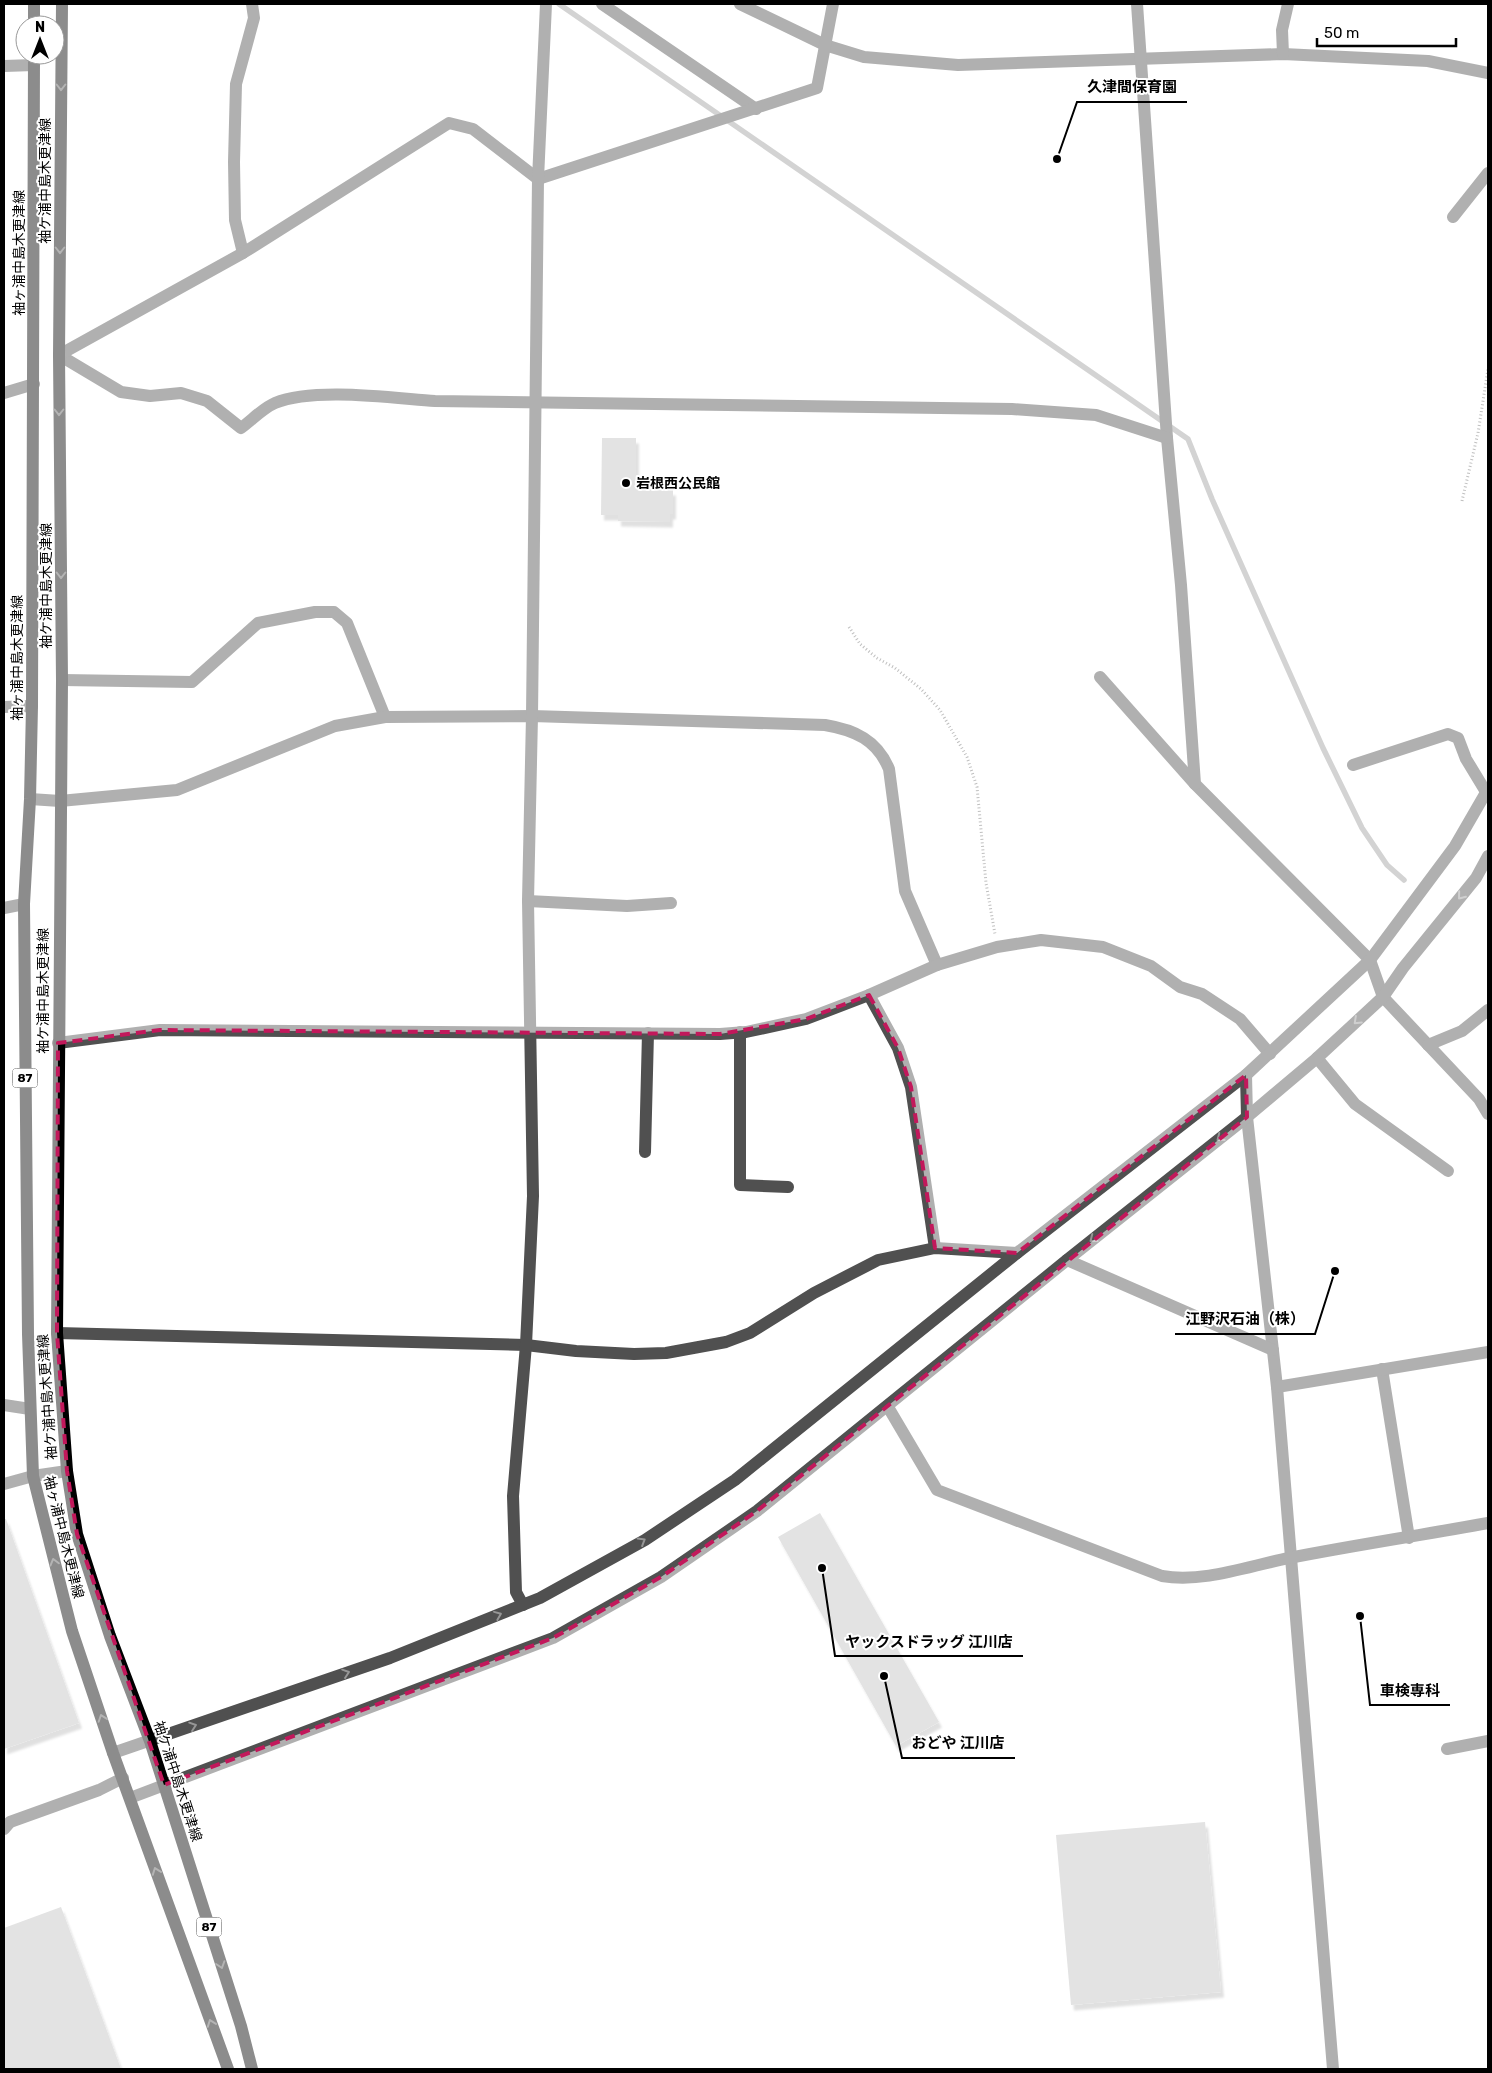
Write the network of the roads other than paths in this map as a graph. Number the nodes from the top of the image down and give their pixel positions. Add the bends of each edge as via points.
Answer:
1 (62, 4) edge
2 (252, 4) edge
3 (546, 4) edge
4 (602, 4) edge
5 (740, 4) edge
6 (833, 4) edge
7 (1137, 4) edge
8 (1288, 4) edge
9 (825, 44) junction
10 (1283, 54) junction
11 (1141, 59) junction
12 (34, 65) edge
13 (1488, 73) edge
14 (756, 109) junction
15 (1488, 173) edge
16 (538, 179) junction
17 (1453, 217) dead end
18 (242, 252) junction
19 (59, 355) junction
20 (34, 384) junction
21 (4, 392) edge
22 (536, 403) junction
23 (1167, 438) junction
24 (1100, 676) dead end
25 (62, 680) junction
26 (32, 706) junction
27 (4, 707) edge
28 (532, 716) junction
29 (385, 717) junction
30 (1353, 765) dead end
31 (1195, 784) junction
32 (1487, 791) edge
33 (30, 800) junction
34 (60, 801) junction
35 (1488, 856) edge
36 (528, 901) junction
37 (671, 903) dead end
38 (24, 904) junction
39 (4, 908) edge
40 (1370, 960) junction
41 (937, 965) junction
42 (869, 994) junction
43 (1383, 997) junction
44 (1488, 1010) edge
45 (530, 1032) junction
46 (740, 1032) junction
47 (648, 1033) junction
48 (58, 1043) junction
49 (1428, 1045) junction
50 (1270, 1054) junction
51 (1317, 1058) junction
52 (1246, 1075) junction
53 (1488, 1114) edge
54 (1247, 1117) junction
55 (645, 1152) dead end
56 (1448, 1170) dead end
57 (788, 1187) dead end
58 (935, 1248) junction
59 (1017, 1253) junction
60 (1066, 1260) junction
61 (57, 1333) junction
62 (526, 1345) junction
63 (1273, 1350) junction
64 (1488, 1352) edge
65 (1382, 1369) junction
66 (1277, 1387) junction
67 (4, 1404) edge
68 (888, 1406) junction
69 (30, 1409) junction
70 (67, 1471) junction
71 (33, 1476) junction
72 (4, 1484) edge
73 (1488, 1523) edge
74 (1409, 1538) junction
75 (1289, 1558) junction
76 (523, 1605) junction
77 (150, 1741) junction
78 (1488, 1741) edge
79 (1448, 1749) dead end
80 (113, 1753) junction
81 (123, 1778) junction
82 (164, 1785) junction
83 (130, 1798) junction
84 (4, 1828) edge
85 (228, 2069) edge
86 (252, 2069) edge
87 (1332, 2069) edge

1 -> 19 main road, 袖ケ浦中島木更津線 / 87
2 - 18 street via 254,18 236,84 235,220
3 - 16 street
4 - 14 street
5 - 9 street
6 - 9 street
7 - 11 street
8 - 10 street via 1282,30
9 - 11 street via 864,57 958,65
9 - 14 street via 817,88
10 - 11 street
10 - 13 street via 1428,62
11 - 23 street
12 - 20 main road, 袖ヶ浦中島木更津線 / 87
14 - 16 street
15 - 17 street
16 - 18 street via 473,129 449,123
16 - 22 street
18 - 19 street
19 - 22 street via 122,392 150,396 182,393 207,401 241,428 273,404 294,396 359,395 435,401
19 -> 25 main road, 袖ケ浦中島木更津線 / 87
20 - 21 street
20 - 26 main road, 袖ヶ浦中島木更津線 / 87
22 - 23 street via 1012,409 1096,415
22 - 28 street
23 - 31 street
24 - 31 street
25 - 29 street via 192,682 258,623 316,612 334,612 348,623
25 - 34 main road, 袖ケ浦中島木更津線 / 87
26 - 27 street
26 - 33 main road, 袖ヶ浦中島木更津線 / 87
28 - 29 street
28 - 36 street
28 - 41 street via 825,725 861,735 884,758 889,769 905,891
29 - 34 street via 335,726 177,790
30 - 32 street via 1448,734 1458,738 1466,759
31 - 40 street
32 - 40 street via 1455,846
33 - 34 street
33 - 38 main road, 袖ヶ浦中島木更津線 / 87
34 - 48 main road, 袖ケ浦中島木更津線 / 87
35 -> 43 street via 1476,878
36 - 37 street via 626,906
36 - 45 street
38 - 39 street
38 - 69 main road, 袖ヶ浦中島木更津線 / 87
40 - 43 street
40 - 50 street
41 - 42 street
41 - 50 street via 997,947 1041,940 1103,947 1151,966 1180,988 1202,994 1240,1019
42 - 46 street via 806,1019
42 - 58 street via 898,1048 911,1087
43 - 49 street
43 -> 51 street
44 - 49 street via 1462,1031
45 - 47 street
45 - 48 street via 160,1030
45 - 62 street via 533,1196
46 - 47 street
46 - 57 street via 740,1185
47 - 55 street
48 - 61 main road, 袖ケ浦中島木更津線 / 87
49 - 53 street via 1480,1099
50 - 52 street
51 - 54 street
51 - 56 street via 1355,1104
52 - 54 street
52 - 59 street
54 -> 60 street
54 - 63 street
58 - 59 street
58 - 62 street via 878,1260 750,1333 726,1342 666,1353 634,1354
76 -> 59 street via 645,1540 735,1480
60 - 63 street
60 - 68 street
61 - 62 street
61 - 70 main road, 袖ケ浦中島木更津線 / 87
62 - 76 street via 513,1496 516,1592
63 - 66 street
64 - 65 street
65 - 66 street
65 - 74 street
66 - 75 street
67 - 69 street
68 - 75 street via 937,1490 961,1501 1162,1576 1199,1577
68 - 82 street via 757,1511 661,1577 553,1638
69 - 71 main road, 袖ヶ浦中島木更津線 / 87
70 - 71 street
70 - 77 main road, 袖ケ浦中島木更津線 / 87 via 77,1534 110,1636
71 - 72 street
80 -> 71 main road, 袖ヶ浦中島木更津線 / 87 via 72,1631
73 - 74 street
74 - 75 street
75 - 87 street
77 -> 76 street via 390,1658
77 - 80 street
77 - 82 main road, 袖ケ浦中島木更津線 / 87
78 - 79 street
80 - 81 main road, 袖ヶ浦中島木更津線 / 87
81 - 83 main road, 袖ヶ浦中島木更津線 / 87
81 - 84 street via 10,1822
82 - 83 street
82 -> 86 main road, 袖ケ浦中島木更津線 / 87
85 -> 83 main road, 袖ヶ浦中島木更津線 / 87

